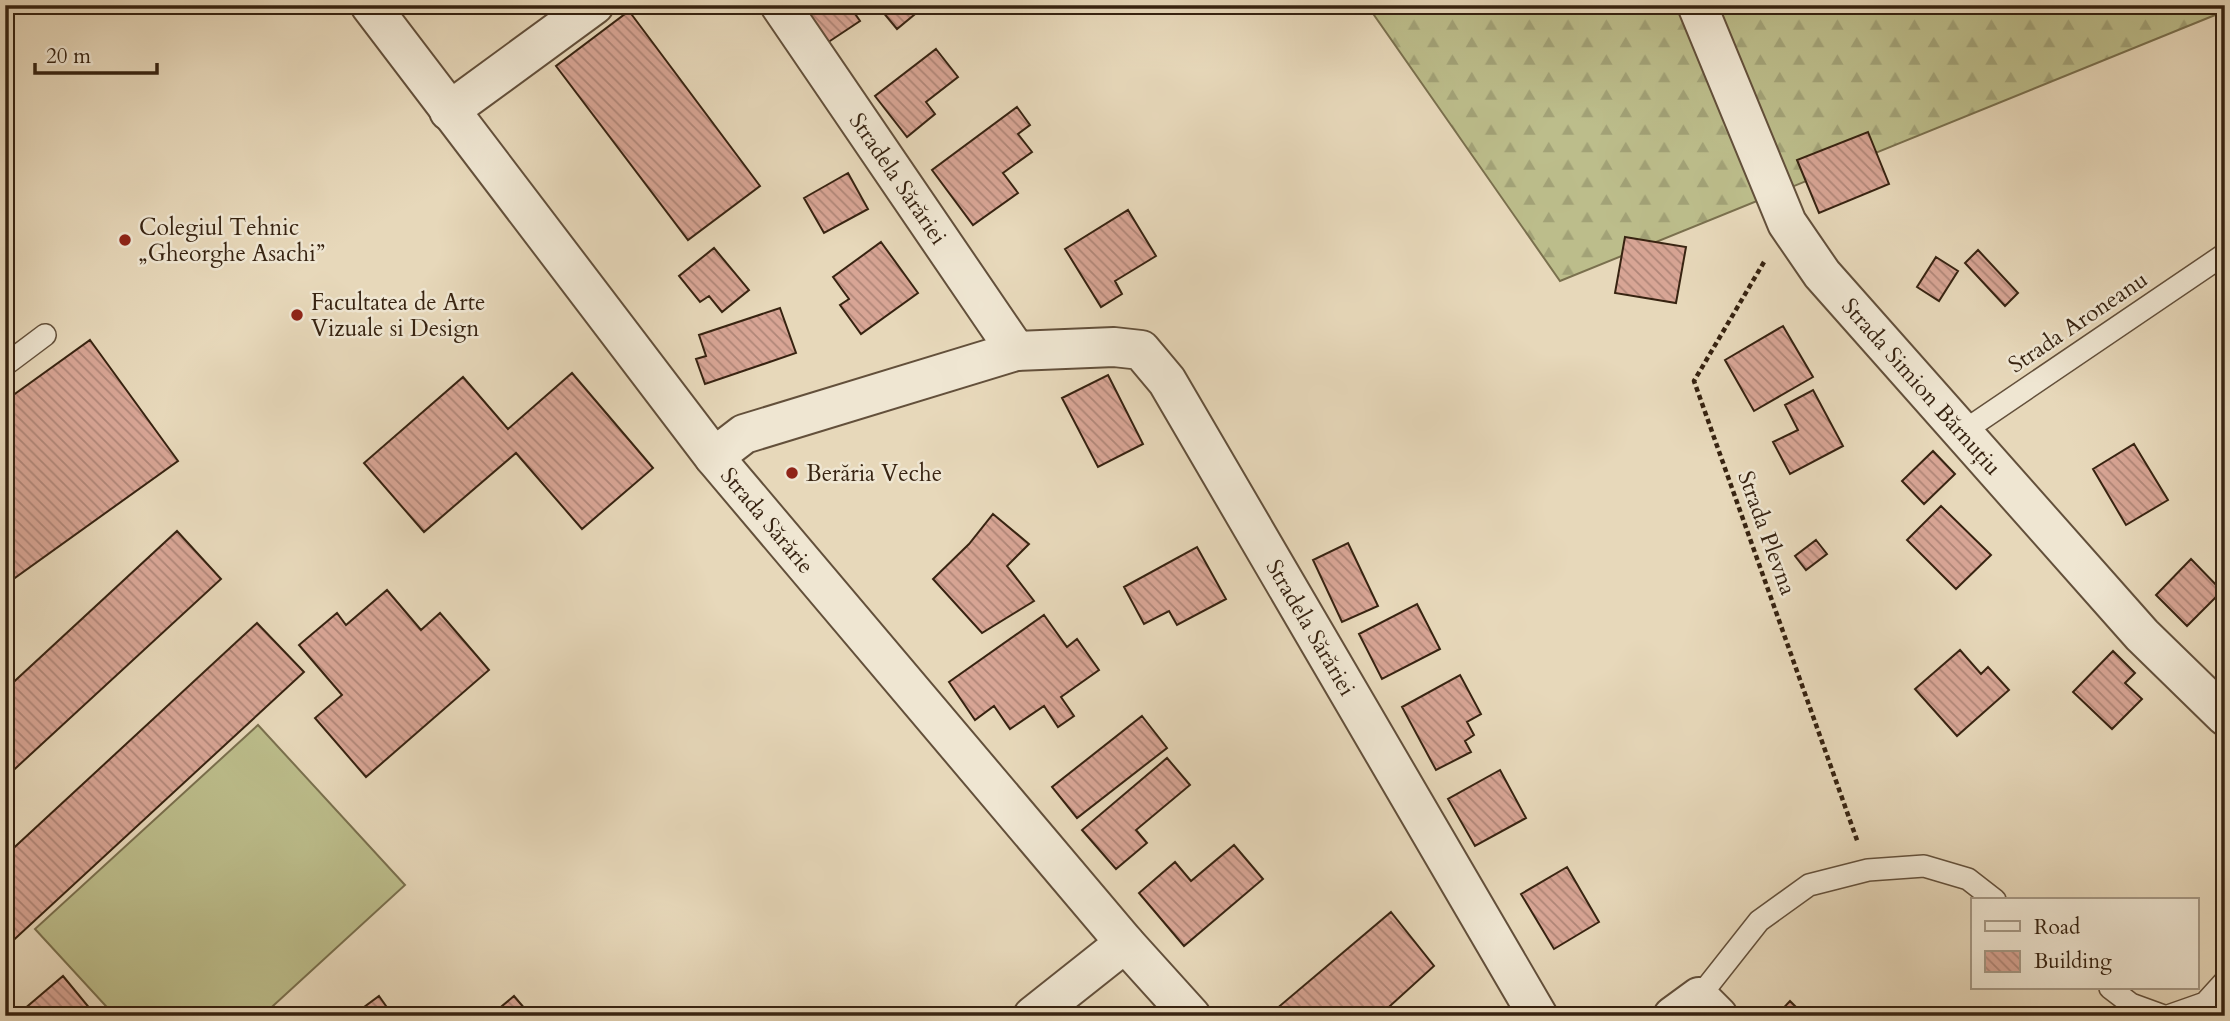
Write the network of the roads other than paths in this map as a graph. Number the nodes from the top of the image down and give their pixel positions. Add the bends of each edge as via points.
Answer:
1 (370, 5) edge
2 (594, 5) edge
3 (779, 5) edge
4 (1697, 5) edge
5 (449, 111) junction
6 (2225, 254) edge
7 (45, 335) dead end
8 (1016, 351) junction
9 (5, 365) edge
10 (1961, 433) junction
11 (714, 457) junction
12 (2225, 716) edge
13 (1992, 898) edge
14 (1125, 943) junction
15 (2225, 981) edge
16 (2113, 990) edge
17 (1696, 1009) edge
18 (1032, 1016) edge
19 (1191, 1016) edge
20 (1538, 1016) edge
21 (2166, 1016) edge

1 - 5 street, Strada Sărărie
2 - 5 street
3 - 8 street, Stradela Sărăriei
4 - 10 street, Strada Simion Bărnuțiu via 1787,223 1822,274
5 - 11 street, Strada Sărărie
6 - 10 lane, Strada Aroneanu
7 - 9 lane
8 - 11 street, Stradela Sărăriei via 744,434
8 - 20 street, Stradela Sărăriei via 1142,350 1167,381
10 - 12 street, Strada Simion Bărnuțiu via 2142,635
11 - 14 street, Strada Sărărie
13 - 17 lane via 1968,879 1924,866 1868,870 1809,886 1759,921
14 - 18 street
14 - 19 street, Strada Sărărie
15 - 21 lane via 2205,1003
16 - 21 lane via 2132,1004

